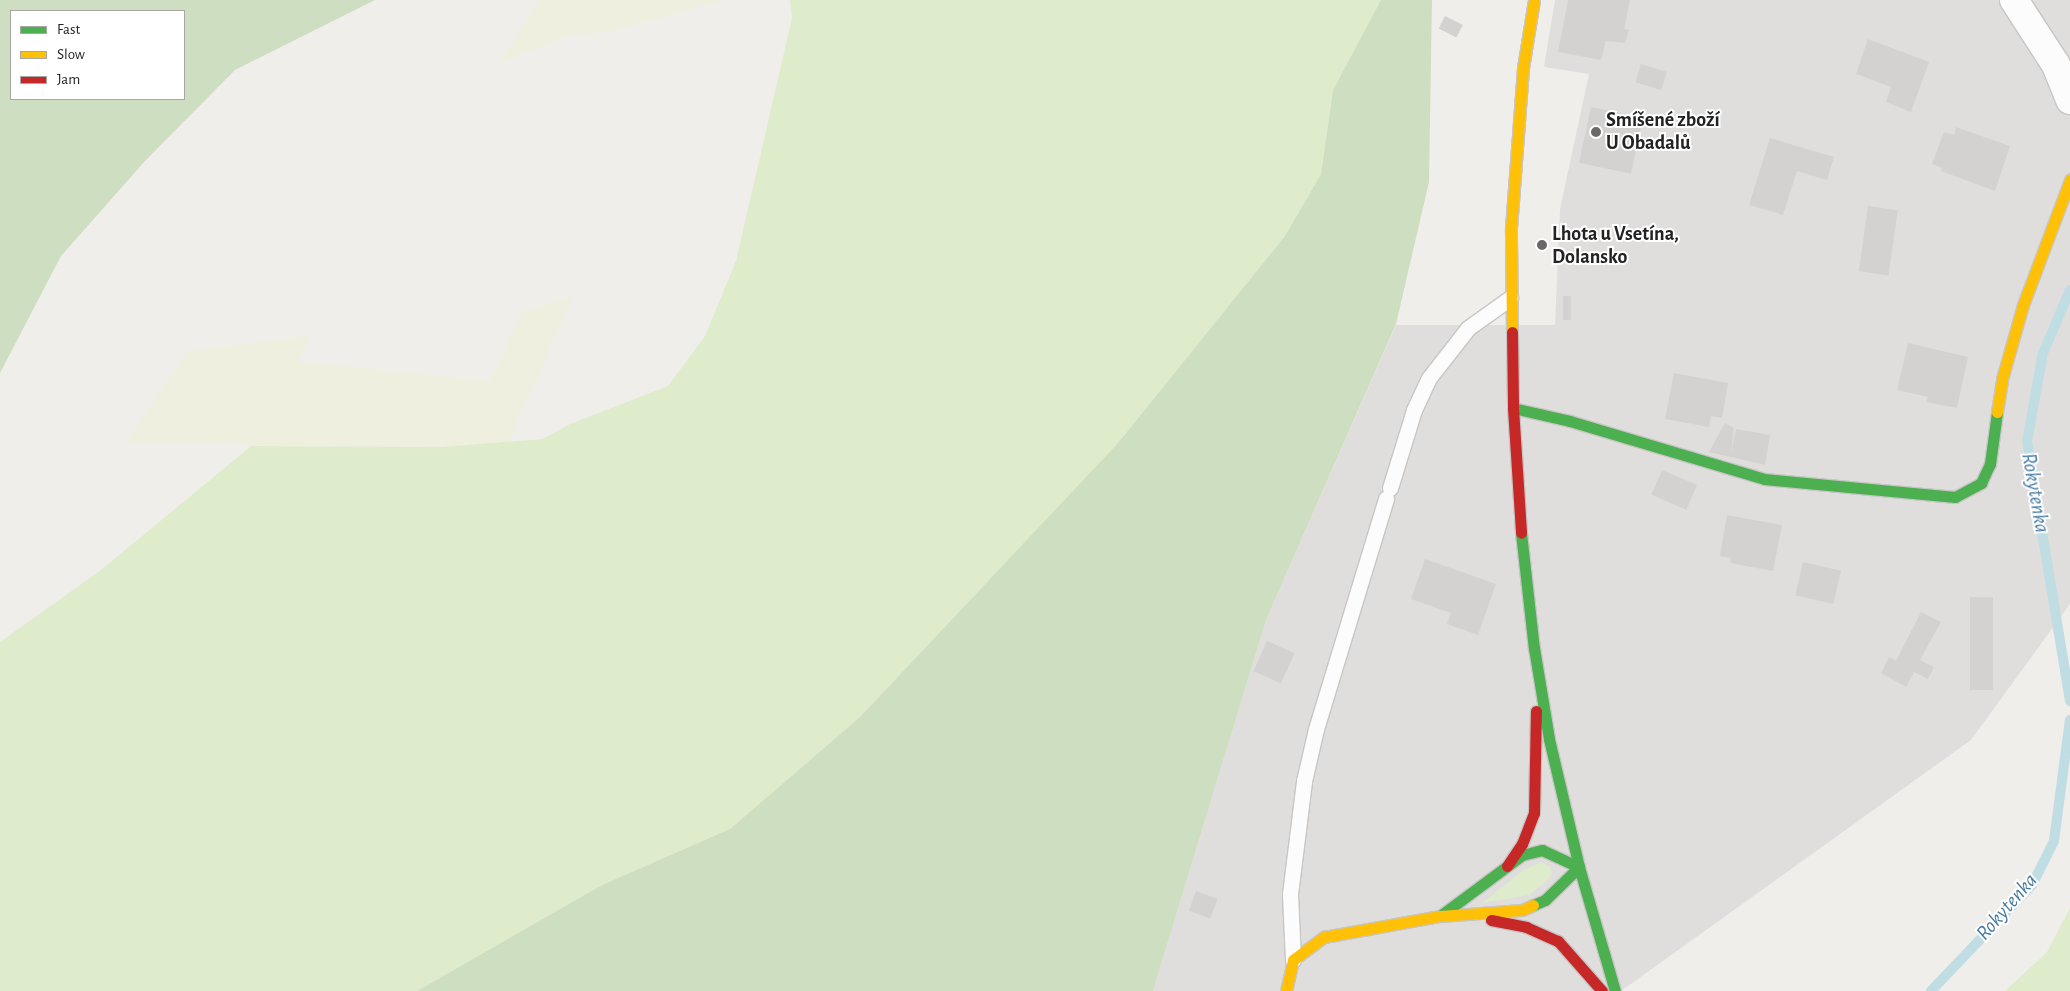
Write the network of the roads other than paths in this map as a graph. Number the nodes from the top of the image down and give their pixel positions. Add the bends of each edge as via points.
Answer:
1 (1534, 0) edge
2 (2014, 0) edge
3 (2070, 100) edge
4 (2070, 180) edge
5 (1510, 298) junction
6 (1513, 408) junction
7 (1534, 648) junction
8 (1506, 867) junction
9 (1579, 867) junction
10 (1440, 916) junction
11 (1293, 960) junction
12 (1286, 991) edge
13 (1602, 991) edge
14 (1615, 991) edge

1 - 5 street via 1517,136
2 - 3 street via 2056,65
4 - 6 street via 2023,305 2002,379 1990,464 1982,483 1955,497 1764,479
5 - 6 street
5 - 11 lane via 1468,328 1429,378 1414,410 1316,729 1304,781 1290,894
6 - 7 street via 1520,521
7 - 8 street via 1537,743 1534,814 1522,844
7 - 9 street via 1549,739
8 - 9 street via 1522,855 1542,850
8 - 10 street
9 - 10 street via 1544,900 1522,910
9 - 14 street
10 - 11 street via 1324,937
10 - 13 street via 1496,921 1541,933 1558,941
11 - 12 street

